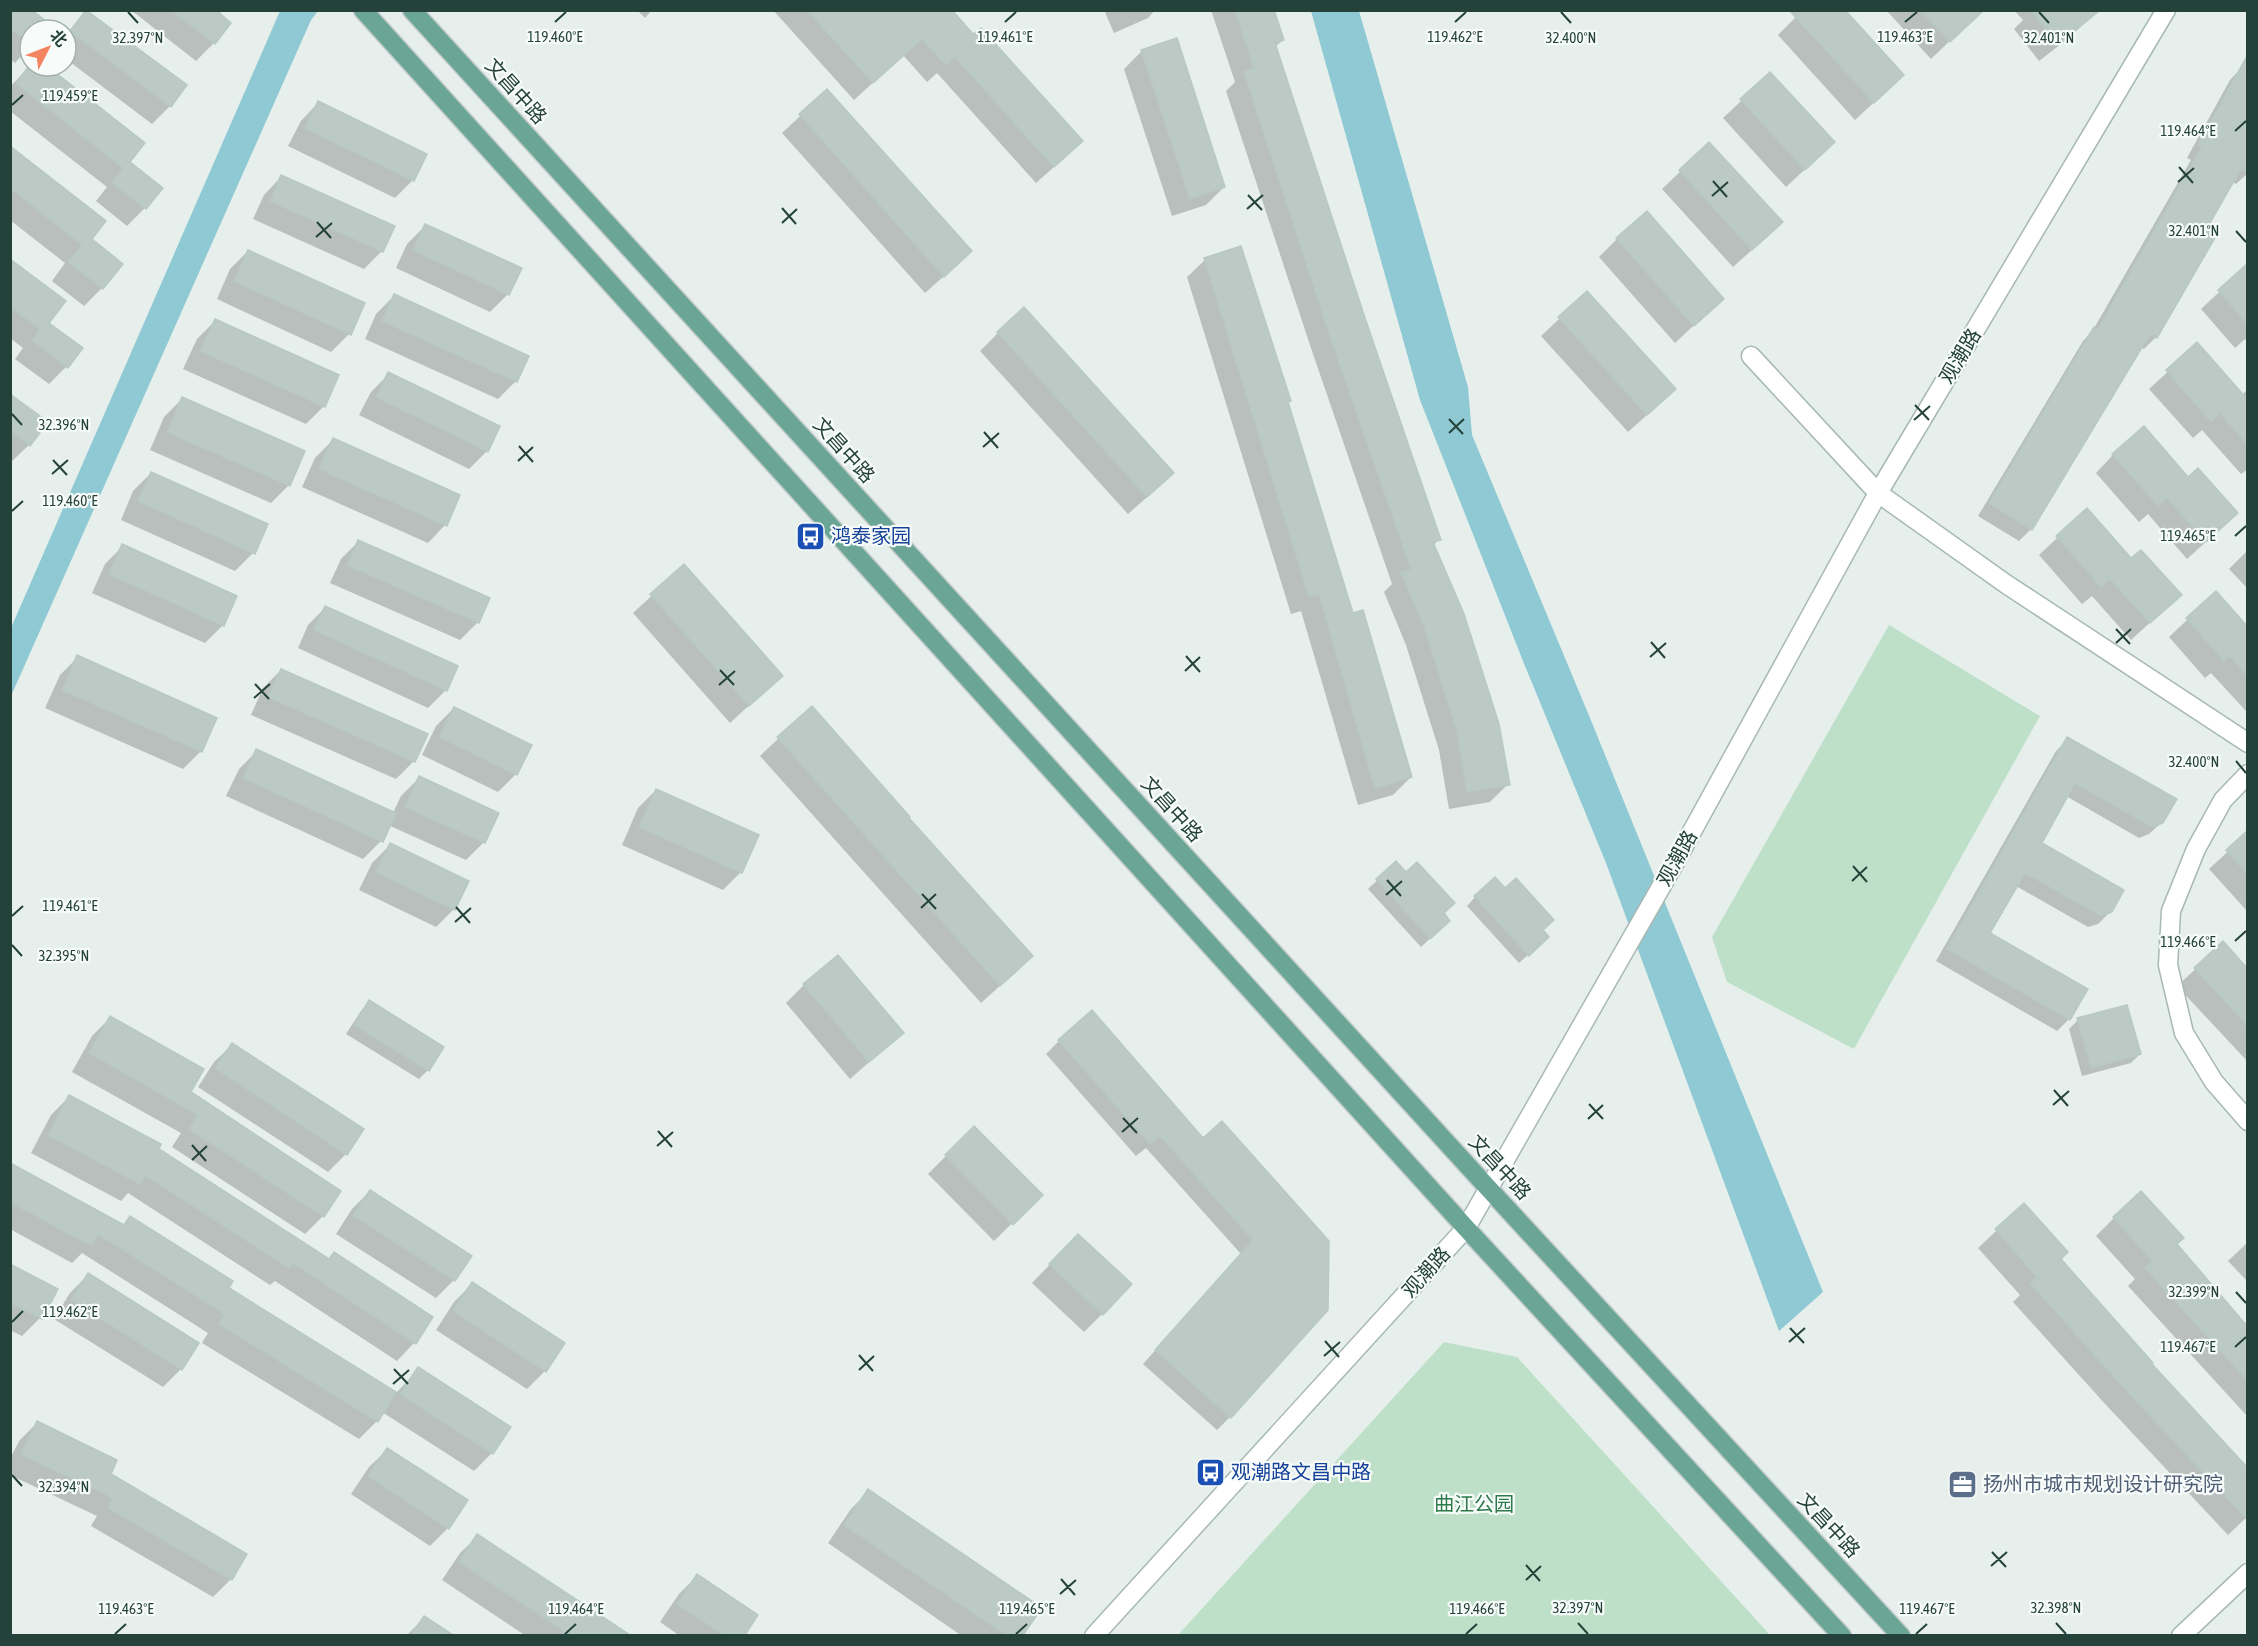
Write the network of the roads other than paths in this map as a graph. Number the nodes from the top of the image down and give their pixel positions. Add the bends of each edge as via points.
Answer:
1 (363, 10) edge
2 (412, 10) edge
3 (2166, 10) edge
4 (1751, 356) dead end
5 (1878, 493) junction
6 (2247, 743) edge
7 (2247, 774) edge
8 (2247, 1121) edge
9 (1489, 1189) junction
10 (1466, 1228) junction
11 (2247, 1573) edge
12 (1094, 1635) edge
13 (1842, 1635) edge
14 (1901, 1635) edge
15 (2181, 1635) edge

1 - 10 main road
2 - 9 main road, 文昌中路
3 - 5 street, 观潮路
4 - 5 street
5 - 6 street via 2006,584
5 - 9 street, 观潮路 via 1673,866
7 - 8 street via 2223,800 2196,849 2171,911 2168,965 2184,1033 2214,1082
9 - 10 street, 观潮路
9 - 14 main road, 文昌中路
10 - 12 street, 观潮路
10 - 13 main road
11 - 15 street

